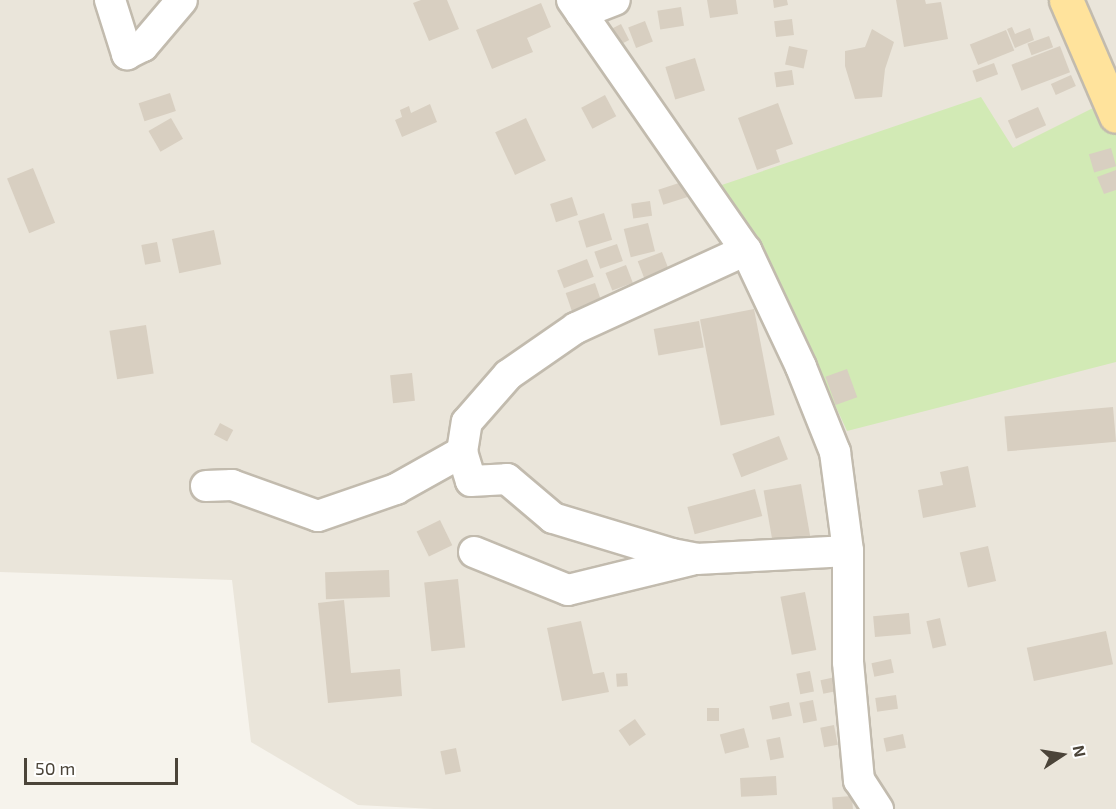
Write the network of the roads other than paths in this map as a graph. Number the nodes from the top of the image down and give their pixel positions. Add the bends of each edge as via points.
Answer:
1 (110, 0) edge
2 (182, 0) edge
3 (615, 0) edge
4 (1066, 0) edge
5 (577, 7) edge
6 (1116, 116) edge
7 (746, 250) junction
8 (462, 452) junction
9 (206, 486) dead end
10 (848, 551) junction
11 (474, 552) dead end
12 (697, 559) junction
13 (878, 809) edge

1 - 2 street via 127,54 143,46
3 - 5 street
4 - 6 main road
5 - 7 street
7 - 8 street via 576,328 508,375 466,422
7 - 10 street via 801,367 835,452
8 - 9 street via 396,489 318,516 232,485
8 - 12 street via 471,481 507,478 553,518
10 - 12 street
10 - 13 street via 848,662 859,780
11 - 12 street via 568,590

